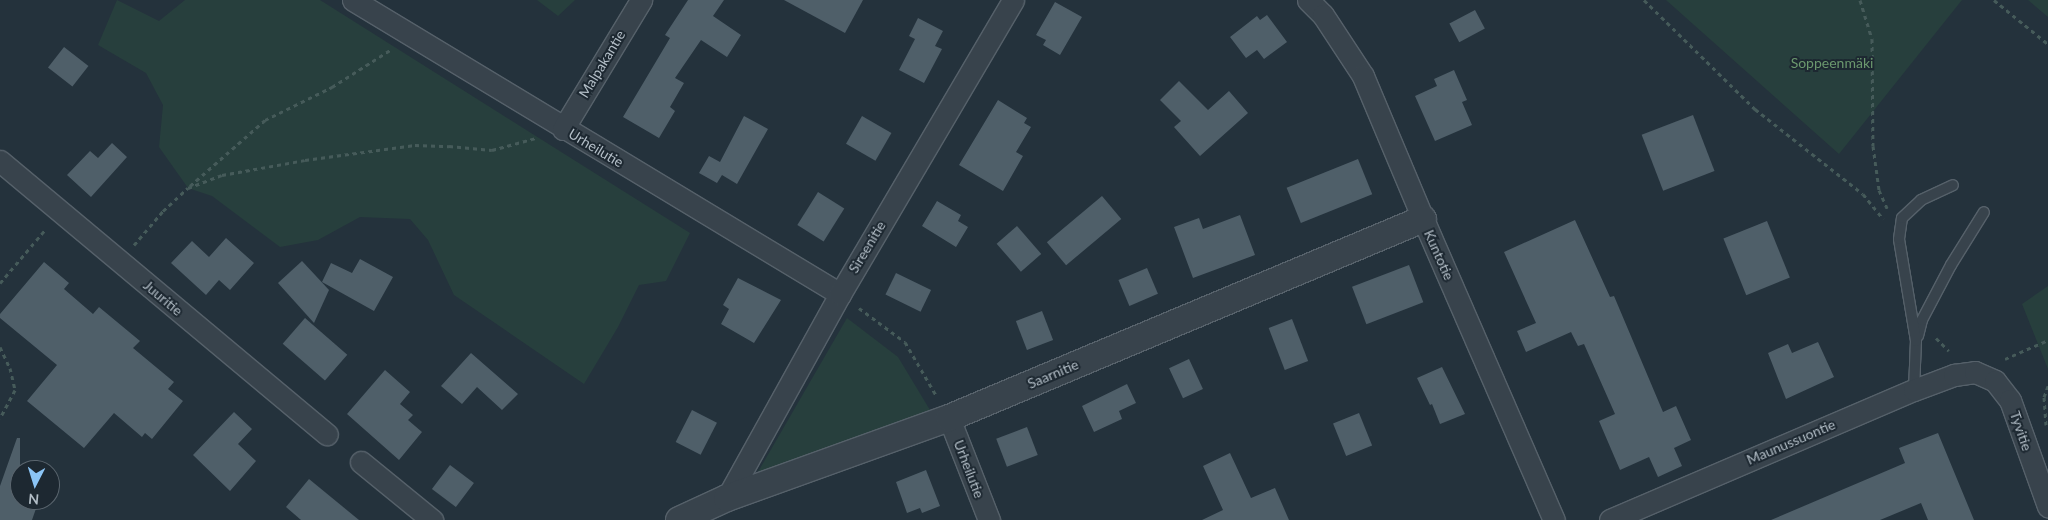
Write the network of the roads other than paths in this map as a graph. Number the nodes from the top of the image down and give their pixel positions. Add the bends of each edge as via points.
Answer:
1 (353, 0) edge
2 (641, 0) edge
3 (1013, 0) edge
4 (1308, 0) edge
5 (563, 129) junction
6 (0, 160) edge
7 (1953, 185) dead end
8 (1984, 212) dead end
9 (1423, 219) junction
10 (840, 294) junction
11 (1916, 341) junction
12 (1975, 372) joint
13 (1914, 390) junction
14 (949, 418) junction
15 (327, 434) dead end
16 (361, 462) dead end
17 (727, 498) junction
18 (2048, 506) edge
19 (432, 520) edge
20 (679, 520) edge
21 (989, 520) edge
22 (1554, 520) edge
23 (1610, 520) edge

1 - 5 street, Urheilutie
2 - 5 street, Malpakantie
3 - 10 street, Sireenitie
4 - 9 street, Kuntotie via 1323,15 1363,76
5 - 10 street, Urheilutie
6 - 15 street, Juuritie
7 - 11 lane via 1921,200 1902,218 1899,239
8 - 11 lane via 1922,320
9 - 14 street, Saarnitie
9 - 22 street, Kuntotie
10 - 17 street, Sireenitie
11 - 13 lane
12 - 13 street, Maunussuontie via 1954,375
12 - 18 street, Tyvitie via 1995,381 2010,400
13 - 23 street, Maunussuontie
14 - 17 street, Saarnitie
14 - 21 street, Urheilutie
16 - 19 street
17 - 20 street, Saarnitie

